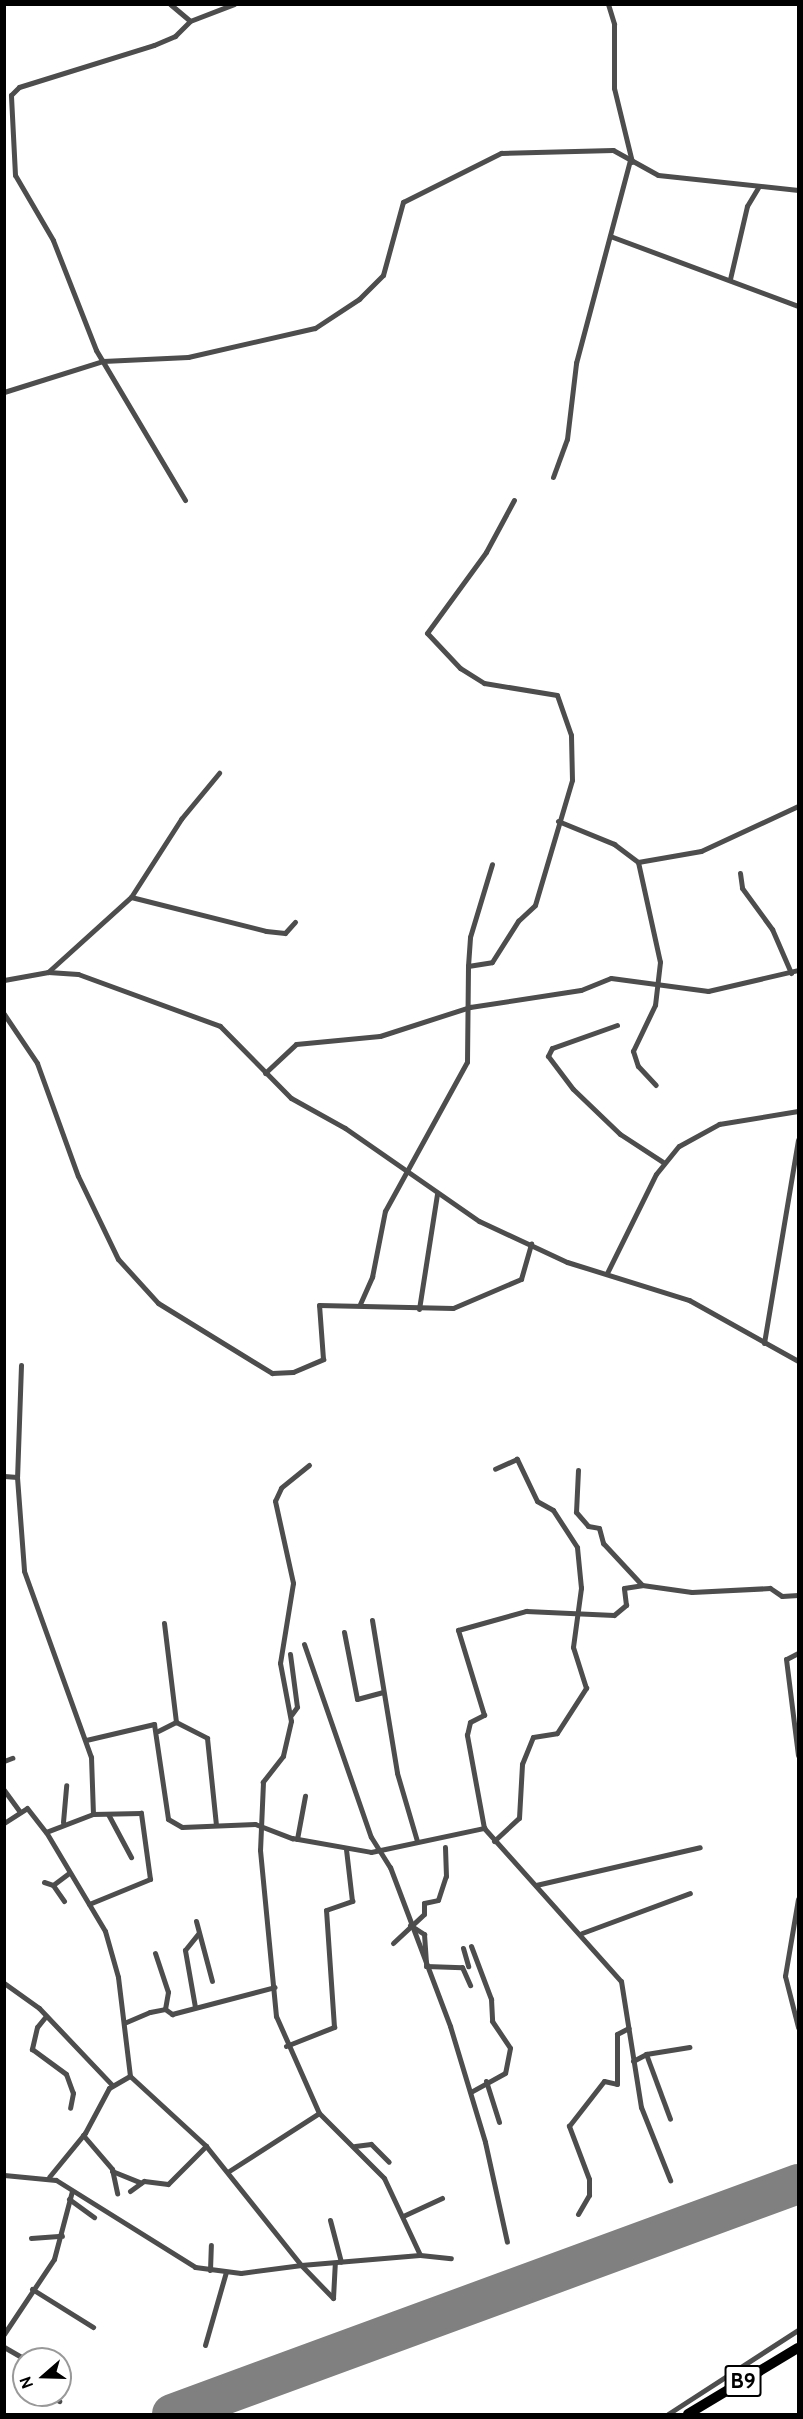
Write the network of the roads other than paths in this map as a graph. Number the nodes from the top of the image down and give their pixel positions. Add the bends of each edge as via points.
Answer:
1 (170, 4) edge
2 (234, 4) edge
3 (608, 4) edge
4 (190, 21) junction
5 (631, 161) junction
6 (759, 186) junction
7 (798, 190) edge
8 (610, 236) junction
9 (730, 279) junction
10 (798, 306) edge
11 (103, 361) junction
12 (4, 392) edge
13 (553, 477) dead end
14 (185, 500) dead end
15 (514, 500) dead end
16 (219, 773) dead end
17 (798, 806) edge
18 (558, 821) junction
19 (638, 862) junction
20 (492, 864) dead end
21 (740, 873) dead end
22 (131, 897) junction
23 (295, 922) dead end
24 (468, 966) junction
25 (798, 970) edge
26 (48, 972) junction
27 (790, 973) junction
28 (4, 980) edge
29 (659, 988) junction
30 (470, 1007) junction
31 (4, 1014) edge
32 (617, 1025) dead end
33 (265, 1072) junction
34 (656, 1085) dead end
35 (798, 1111) edge
36 (798, 1140) edge
37 (663, 1162) junction
38 (406, 1172) junction
39 (437, 1194) junction
40 (531, 1243) junction
41 (607, 1273) junction
42 (360, 1304) junction
43 (419, 1309) junction
44 (764, 1342) junction
45 (798, 1361) edge
46 (21, 1365) dead end
47 (309, 1465) dead end
48 (495, 1469) dead end
49 (578, 1470) dead end
50 (4, 1476) edge
51 (17, 1477) junction
52 (642, 1585) junction
53 (798, 1595) edge
54 (575, 1611) junction
55 (372, 1620) dead end
56 (164, 1623) dead end
57 (344, 1632) dead end
58 (304, 1644) dead end
59 (798, 1653) edge
60 (290, 1654) dead end
61 (383, 1692) junction
62 (291, 1715) junction
63 (176, 1722) junction
64 (158, 1731) junction
65 (86, 1740) junction
66 (798, 1755) edge
67 (12, 1758) dead end
68 (4, 1761) edge
69 (66, 1785) dead end
70 (4, 1790) edge
71 (305, 1796) dead end
72 (20, 1812) junction
73 (93, 1814) junction
74 (108, 1814) junction
75 (63, 1822) junction
76 (4, 1823) edge
77 (216, 1825) junction
78 (264, 1828) junction
79 (484, 1828) junction
80 (46, 1832) junction
81 (297, 1839) junction
82 (417, 1841) junction
83 (494, 1841) junction
84 (445, 1847) dead end
85 (700, 1847) dead end
86 (346, 1849) junction
87 (378, 1851) junction
88 (131, 1857) dead end
89 (69, 1873) junction
90 (44, 1882) dead end
91 (53, 1885) junction
92 (536, 1885) junction
93 (690, 1893) dead end
94 (798, 1899) edge
95 (64, 1901) dead end
96 (89, 1904) junction
97 (196, 1921) dead end
98 (409, 1926) junction
99 (199, 1933) junction
100 (582, 1933) junction
101 (393, 1943) dead end
102 (471, 1946) dead end
103 (463, 1948) dead end
104 (155, 1953) dead end
105 (476, 1964) junction
106 (426, 1966) junction
107 (465, 1966) junction
108 (213, 1981) dead end
109 (4, 1983) edge
110 (470, 1985) dead end
111 (274, 1987) junction
112 (195, 2007) junction
113 (165, 2009) junction
114 (46, 2016) junction
115 (124, 2023) junction
116 (798, 2026) edge
117 (629, 2028) junction
118 (286, 2046) junction
119 (689, 2047) dead end
120 (646, 2054) junction
121 (633, 2061) junction
122 (130, 2076) junction
123 (486, 2081) junction
124 (112, 2085) junction
125 (472, 2096) junction
126 (70, 2108) dead end
127 (319, 2113) junction
128 (670, 2119) dead end
129 (499, 2121) dead end
130 (83, 2135) junction
131 (206, 2146) junction
132 (355, 2146) junction
133 (389, 2162) dead end
134 (112, 2171) junction
135 (229, 2171) junction
136 (4, 2175) edge
137 (50, 2177) junction
138 (670, 2180) dead end
139 (141, 2183) junction
140 (72, 2191) junction
141 (130, 2191) dead end
142 (117, 2193) dead end
143 (442, 2198) dead end
144 (69, 2199) junction
145 (578, 2214) dead end
146 (403, 2216) junction
147 (94, 2217) dead end
148 (330, 2220) dead end
149 (62, 2236) junction
150 (31, 2238) dead end
151 (507, 2242) dead end
152 (211, 2245) dead end
153 (420, 2255) junction
154 (450, 2258) dead end
155 (338, 2262) junction
156 (302, 2265) junction
157 (210, 2270) junction
158 (226, 2272) junction
159 (32, 2289) junction
160 (93, 2327) dead end
161 (798, 2330) edge
162 (4, 2334) edge
163 (205, 2345) dead end
164 (798, 2348) edge
165 (668, 2415) edge
166 (688, 2415) edge

1 - 4 street
2 - 4 street
3 - 5 street via 614,24 614,88
4 - 11 street via 175,36 19,87 11,95 15,175 53,240
5 - 6 street via 658,175
5 - 8 street
5 - 11 street via 613,150 507,152 486,158 403,202 383,275 359,299 315,328 188,357
6 - 7 street
6 - 9 street via 747,206
8 - 9 street
8 - 13 street via 576,363 567,439
9 - 10 street
11 - 12 street
11 - 14 street
15 - 18 street via 486,552 427,633 460,668 484,683 557,695 574,758
16 - 22 street via 181,819
17 - 19 street via 701,851
18 - 19 street via 614,844
18 - 24 street via 535,905 518,921 492,962
19 - 29 street via 660,956
20 - 24 street via 470,937
21 - 27 street via 745,895 772,930
22 - 23 street via 266,931 285,933
22 - 26 street
24 - 30 street
25 - 27 street
26 - 28 street
26 - 33 street via 122,986 220,1026
27 - 29 street via 716,991
29 - 30 street via 616,977 581,990
29 - 34 street via 633,1052 638,1066
30 - 33 street via 380,1036 296,1044
30 - 38 street via 467,1062
31 - 42 street via 37,1063 78,1176 112,1249 159,1303 278,1374 323,1359 320,1305
32 - 37 street via 552,1048 548,1056 573,1089 620,1134
33 - 38 street via 291,1098 345,1128
35 - 37 street via 708,1127
36 - 44 street
37 - 41 street
38 - 39 street
38 - 42 street via 384,1211 372,1277
39 - 40 street
39 - 43 street
40 - 41 street
40 - 43 street via 517,1282 453,1308
41 - 44 street via 689,1300
42 - 43 street
44 - 45 street
46 - 51 street
47 - 62 street via 282,1488 275,1502 293,1583 280,1663
48 - 54 street via 517,1459 537,1501 553,1510 578,1547 581,1588
49 - 52 street via 576,1512 588,1526 599,1527 603,1543
50 - 51 street
51 - 65 street via 24,1571
52 - 53 street via 692,1592 770,1588 782,1596
52 - 54 street via 624,1588 626,1605 614,1615
54 - 79 street via 526,1611 458,1630 484,1715 470,1722 467,1735
54 - 83 street via 573,1647 585,1688 557,1732 533,1737 522,1764 519,1818
55 - 61 street
56 - 63 street
57 - 61 street via 357,1699
58 - 87 street
59 - 66 street via 786,1659
60 - 62 street via 297,1707
61 - 82 street
62 - 78 street via 283,1756 263,1782
63 - 64 street
63 - 77 street via 207,1738
64 - 65 street via 154,1725 144,1725
64 - 77 street via 168,1819 182,1827
65 - 73 street
67 - 68 street
69 - 75 street
70 - 72 street
71 - 81 street
72 - 76 street
72 - 80 street via 30,1809
73 - 74 street
73 - 75 street
74 - 88 street
74 - 96 street via 141,1813 150,1879
75 - 80 street
77 - 78 street
78 - 81 street
78 - 111 street via 261,1878
79 - 82 street
79 - 83 street
80 - 89 street
81 - 86 street
82 - 87 street
83 - 92 street
84 - 98 street via 446,1876 438,1900 424,1903 424,1914
85 - 92 street
86 - 87 street
86 - 118 street via 352,1901 326,1910 334,2027
87 - 98 street via 390,1867
89 - 91 street
89 - 96 street
90 - 91 street
91 - 95 street
92 - 100 street
93 - 100 street
94 - 116 street via 785,1976
96 - 115 street via 110,1946
97 - 99 street
98 - 101 street
98 - 106 street
98 - 106 street via 423,1934
99 - 108 street
99 - 112 street via 185,1950
100 - 117 street via 621,1981
102 - 105 street
103 - 107 street
104 - 113 street via 168,1992
105 - 107 street
105 - 123 street via 491,1999 492,2021 510,2048 505,2073
106 - 107 street
106 - 125 street
107 - 110 street
109 - 114 street
111 - 112 street
111 - 118 street via 278,2028
112 - 113 street via 172,2014
113 - 115 street
114 - 124 street
114 - 126 street via 37,2026 32,2049 66,2074 73,2093
115 - 122 street
117 - 121 street
117 - 145 street via 618,2034 613,2057 617,2084 604,2081 569,2126 590,2194
118 - 127 street
119 - 120 street
120 - 121 street
120 - 128 street
121 - 138 street via 641,2108
122 - 124 street
122 - 131 street
123 - 125 street via 472,2086
123 - 129 street
124 - 130 street
125 - 151 street
127 - 132 street
127 - 135 street
130 - 134 street
130 - 137 street
131 - 135 street
131 - 139 street via 168,2184
132 - 133 street via 371,2144
132 - 146 street via 384,2178
134 - 139 street
134 - 142 street
135 - 156 street
136 - 137 street
137 - 140 street
139 - 141 street
140 - 144 street
140 - 157 street via 179,2260
143 - 146 street
144 - 147 street
144 - 149 street
146 - 153 street
148 - 155 street
149 - 150 street
149 - 159 street via 54,2259
152 - 157 street
153 - 154 street
153 - 155 street
155 - 156 street
155 - 156 street via 333,2298
156 - 158 street
157 - 158 street
158 - 163 street
159 - 160 street
159 - 162 street
161 - 165 street
164 - 166 highway, B9

